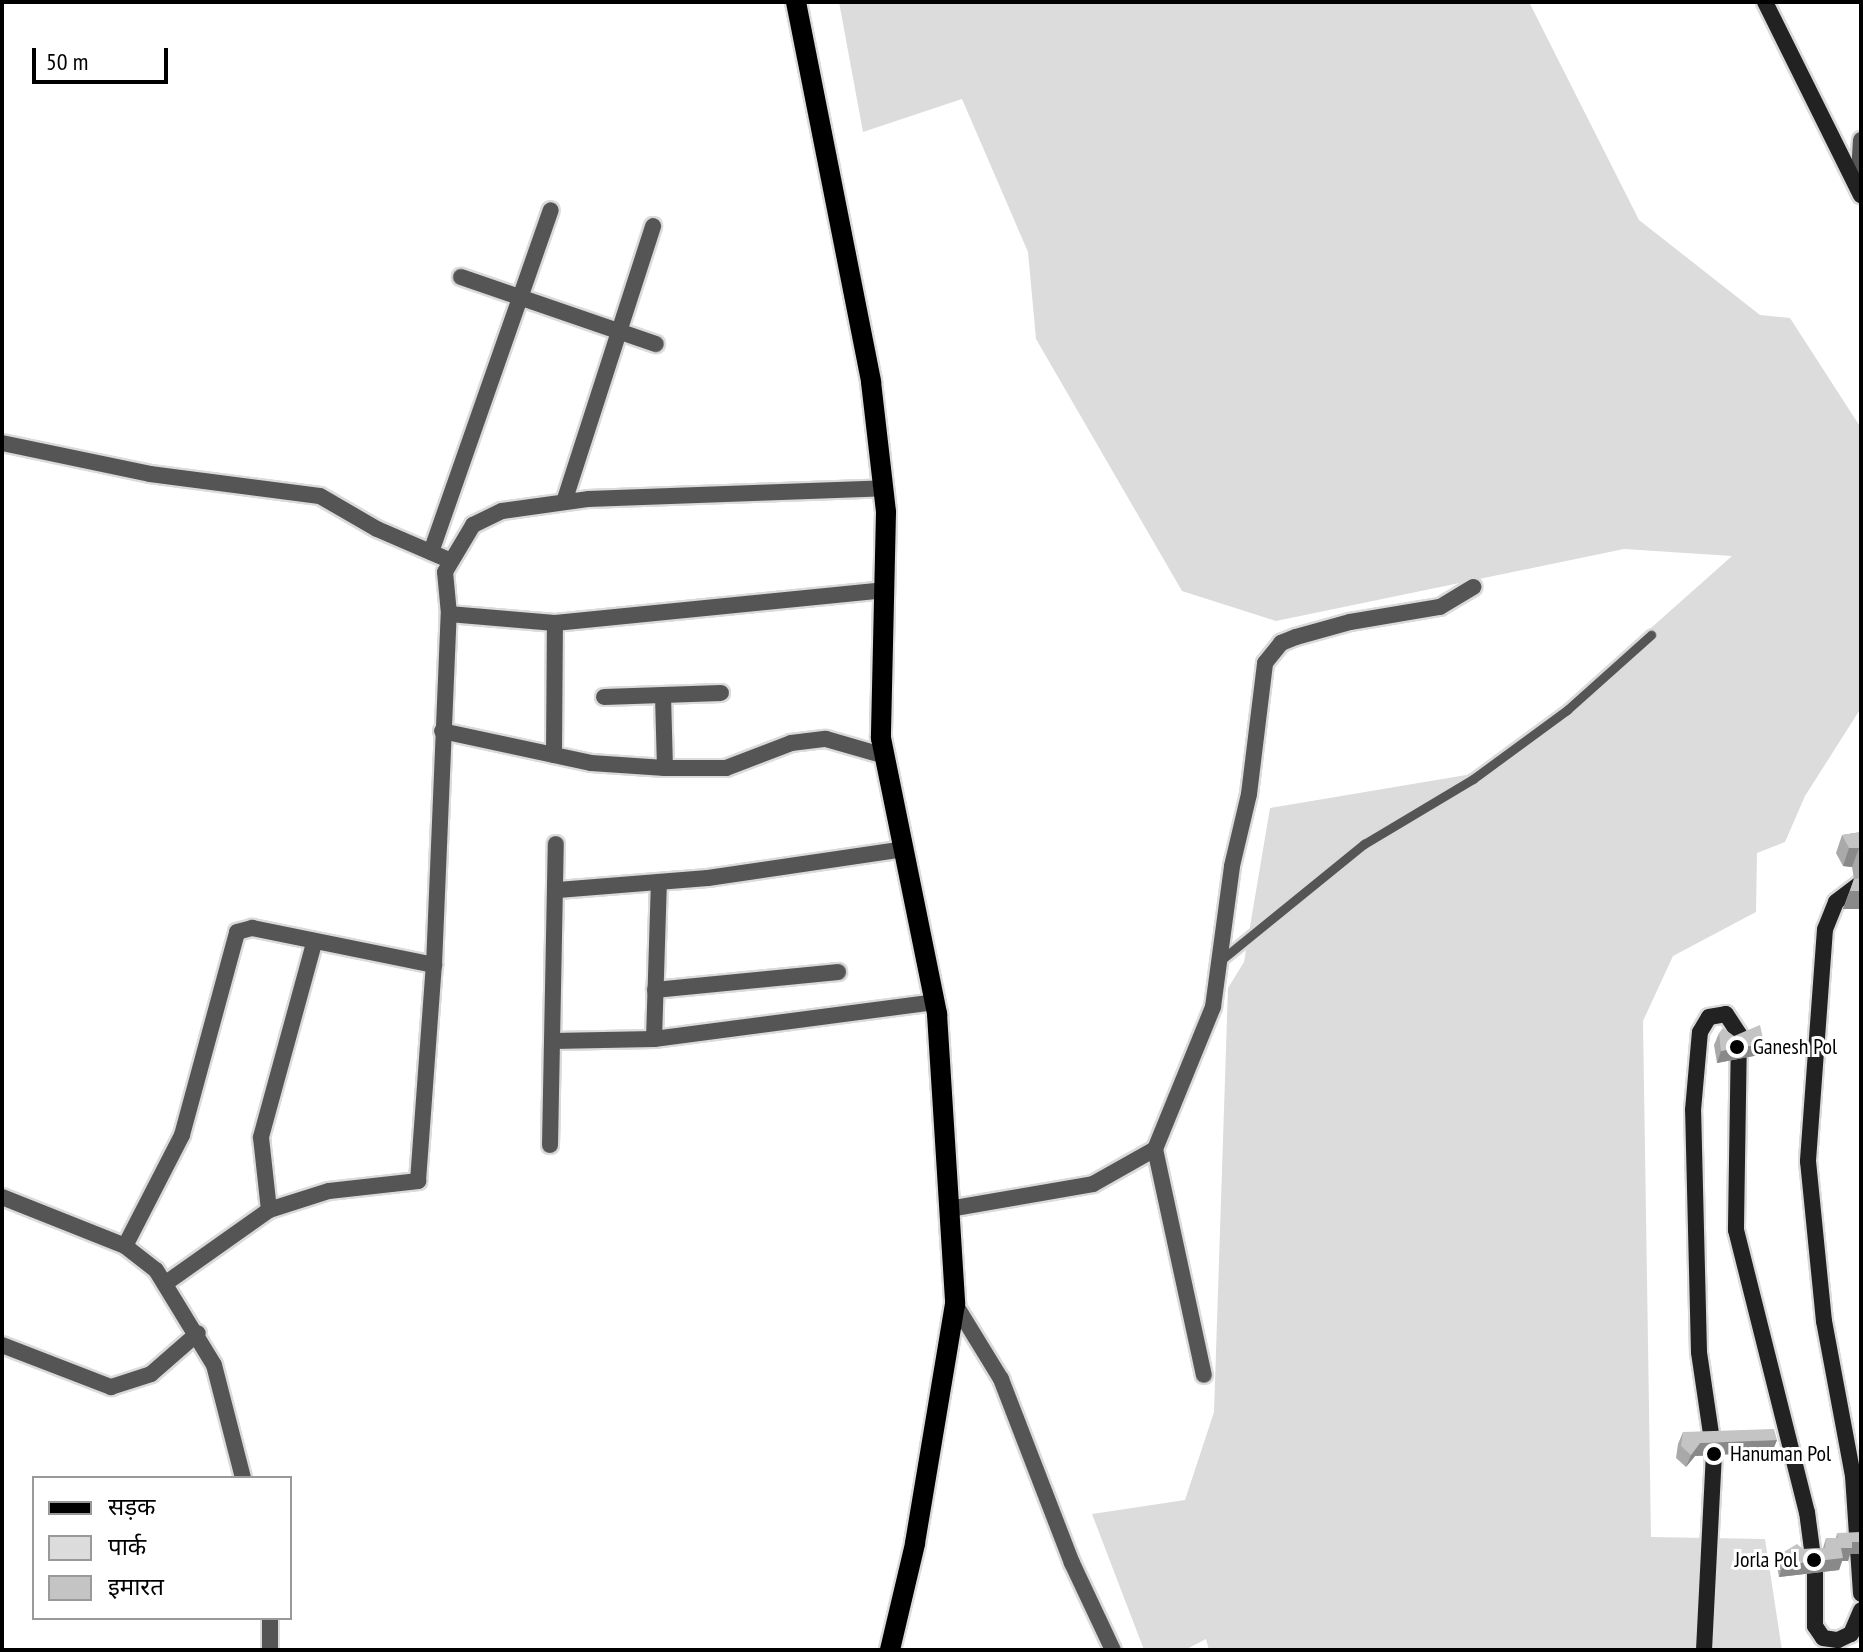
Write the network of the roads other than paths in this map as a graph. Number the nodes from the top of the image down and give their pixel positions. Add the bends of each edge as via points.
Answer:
1 (796, 2) edge
2 (1765, 2) edge
3 (1861, 140) edge
4 (1859, 192) edge
5 (551, 210) dead end
6 (653, 226) dead end
7 (461, 277) dead end
8 (521, 296) junction
9 (618, 333) junction
10 (656, 344) dead end
11 (2, 443) edge
12 (884, 488) junction
13 (564, 502) junction
14 (431, 552) junction
15 (449, 560) junction
16 (1473, 587) dead end
17 (883, 590) junction
18 (449, 614) junction
19 (555, 623) junction
20 (1651, 635) dead end
21 (721, 693) dead end
22 (663, 696) junction
23 (604, 697) dead end
24 (442, 731) junction
25 (554, 755) junction
26 (885, 756) junction
27 (665, 768) junction
28 (556, 844) dead end
29 (904, 849) junction
30 (659, 882) junction
31 (1861, 883) edge
32 (558, 890) junction
33 (314, 943) junction
34 (1220, 961) junction
35 (434, 965) junction
36 (838, 972) dead end
37 (655, 990) junction
38 (935, 1002) junction
39 (654, 1039) junction
40 (553, 1041) junction
41 (550, 1145) dead end
42 (1155, 1149) junction
43 (2, 1197) edge
44 (949, 1209) junction
45 (269, 1210) junction
46 (125, 1246) junction
47 (166, 1283) junction
48 (955, 1304) junction
49 (198, 1333) junction
50 (2, 1345) edge
51 (1204, 1375) dead end
52 (243, 1476) edge
53 (1861, 1594) edge
54 (1861, 1610) edge
55 (270, 1620) edge
56 (270, 1650) edge
57 (890, 1650) edge
58 (1113, 1650) edge
59 (1704, 1650) edge

1 - 12 main road via 871,382
2 - 4 street
3 - 4 street
5 - 8 street
6 - 9 street
7 - 8 street
8 - 9 street
8 - 14 street
9 - 10 street
9 - 13 street
11 - 14 street via 150,474 320,496
12 - 13 street
12 - 17 main road
13 - 15 street via 485,516
14 - 15 street
15 - 18 street
16 - 34 street via 1440,607 1335,625 1272,651 1261,681 1249,794 1232,866
17 - 19 street
17 - 26 main road
18 - 19 street
18 - 24 street
19 - 25 street
20 - 34 lane via 1567,710 1473,779 1364,844
21 - 22 street
22 - 23 street
22 - 27 street
24 - 25 street
24 - 35 street
25 - 27 street
26 - 27 street via 826,739 775,748 726,768
26 - 29 main road
28 - 32 street
29 - 30 street
29 - 38 main road
30 - 32 street
30 - 37 street
31 - 53 street via 1836,902 1825,929 1808,1161 1824,1321 1853,1476
32 - 40 street
33 - 35 street
33 - 45 street via 261,1137
33 - 46 street via 252,928 237,932 182,1135
34 - 42 street via 1206,1031
35 - 45 street via 418,1181 329,1191
36 - 37 street
37 - 39 street
38 - 39 street
38 - 44 main road
39 - 40 street
40 - 41 street
42 - 44 street via 1093,1184
42 - 51 street
43 - 46 street
44 - 48 main road
45 - 47 street
46 - 47 street
47 - 49 street
48 - 57 main road via 915,1544
48 - 58 street via 1001,1379 1072,1563
49 - 50 street via 151,1374 111,1387
49 - 52 street via 224,1390
54 - 59 street via 1851,1634 1838,1640 1823,1638 1815,1626 1807,1512 1736,1230 1739,1034 1726,1014 1709,1017 1700,1032 1693,1110 1699,1352 1714,1454
55 - 56 street

